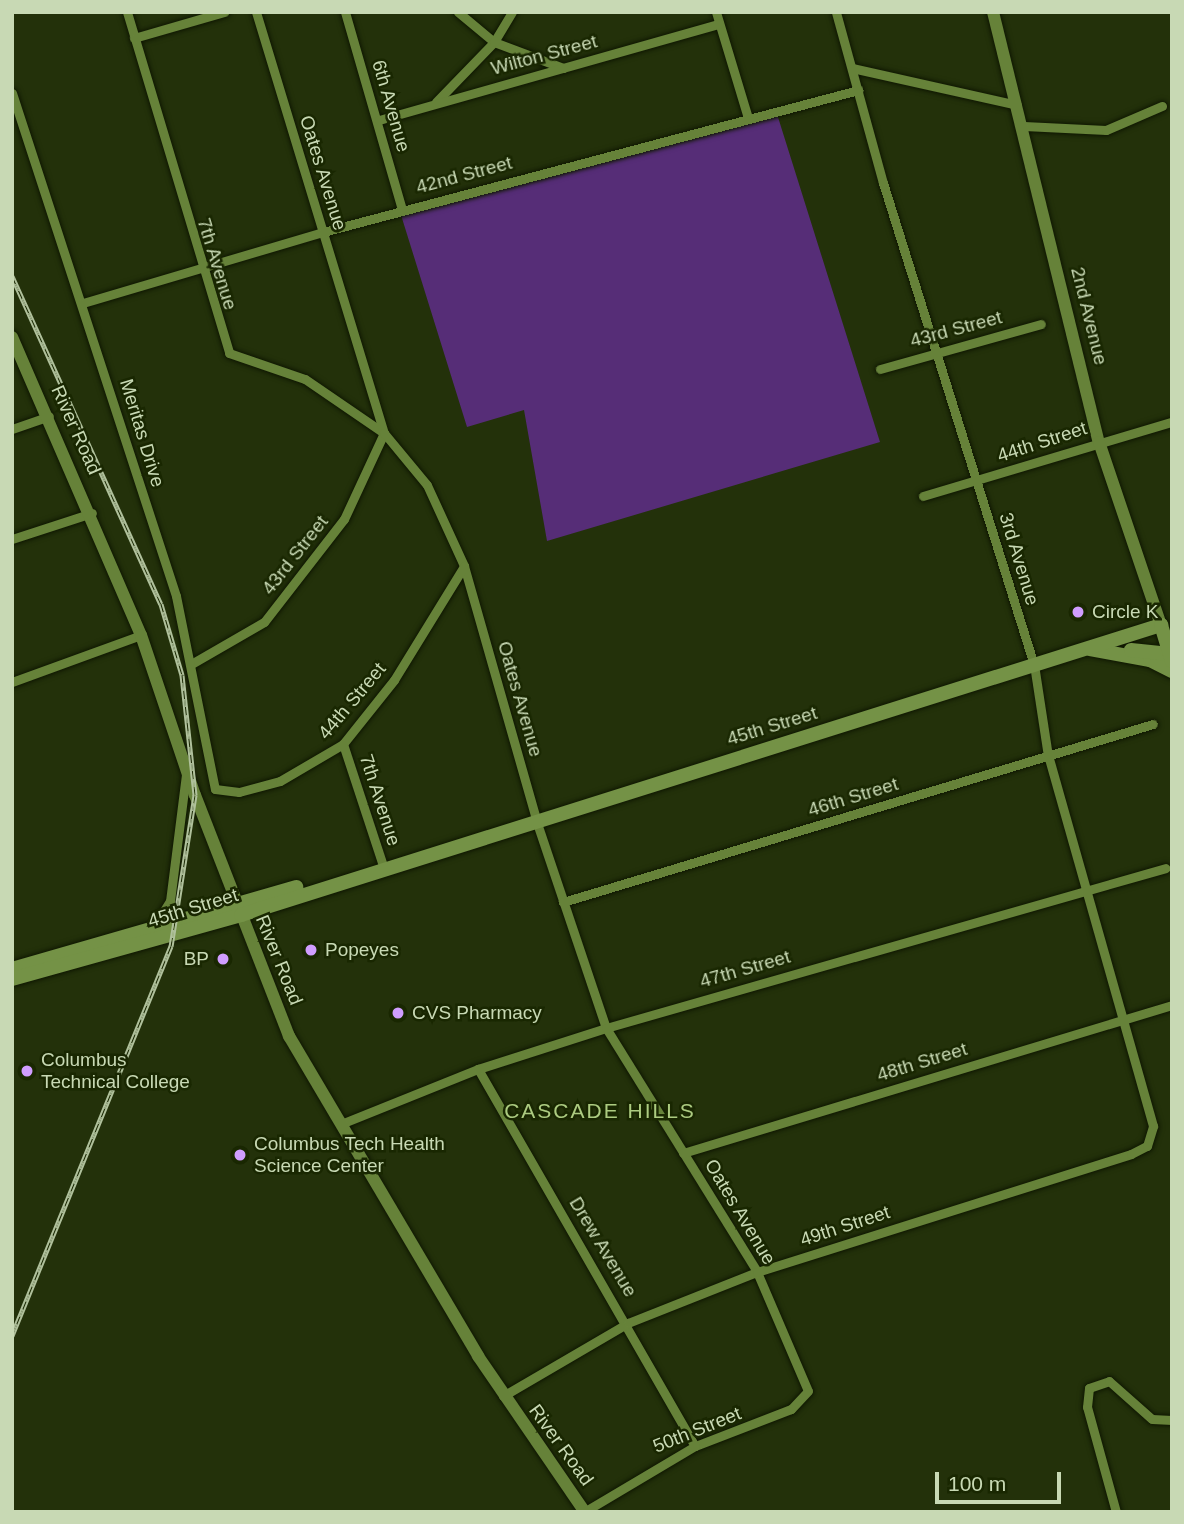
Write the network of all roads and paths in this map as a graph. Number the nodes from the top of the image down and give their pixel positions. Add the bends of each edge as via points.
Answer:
1 (127, 12) edge
2 (223, 12) edge
3 (256, 12) edge
4 (345, 12) edge
5 (458, 12) edge
6 (512, 12) edge
7 (716, 12) edge
8 (836, 12) edge
9 (993, 12) edge
10 (719, 24) junction
11 (134, 38) junction
12 (494, 42) junction
13 (563, 68) junction
14 (852, 68) junction
15 (858, 90) junction
16 (12, 93) edge
17 (436, 103) junction
18 (1017, 105) junction
19 (1162, 106) dead end
20 (747, 115) junction
21 (379, 120) junction
22 (1024, 126) junction
23 (402, 210) junction
24 (323, 232) junction
25 (200, 272) junction
26 (83, 303) junction
27 (1041, 324) dead end
28 (12, 337) edge
29 (938, 350) junction
30 (880, 369) dead end
31 (49, 416) junction
32 (1172, 422) edge
33 (12, 429) edge
34 (384, 433) junction
35 (1099, 442) junction
36 (976, 481) junction
37 (923, 496) dead end
38 (92, 513) junction
39 (12, 539) edge
40 (464, 566) junction
41 (1167, 623) edge
42 (141, 635) junction
43 (1089, 649) junction
44 (1106, 652) junction
45 (1171, 657) edge
46 (193, 663) junction
47 (1034, 665) junction
48 (1172, 671) edge
49 (12, 682) edge
50 (1153, 724) dead end
51 (343, 744) junction
52 (1048, 756) junction
53 (187, 770) junction
54 (215, 789) joint
55 (536, 818) junction
56 (383, 866) junction
57 (1166, 868) dead end
58 (1083, 889) junction
59 (562, 902) junction
60 (238, 909) junction
61 (155, 925) junction
62 (12, 969) edge
63 (12, 979) edge
64 (1172, 1005) edge
65 (1122, 1020) junction
66 (606, 1028) junction
67 (478, 1069) junction
68 (1151, 1119) joint
69 (341, 1124) junction
70 (683, 1153) junction
71 (757, 1272) junction
72 (628, 1323) junction
73 (802, 1376) joint
74 (503, 1396) junction
75 (1172, 1420) edge
76 (695, 1446) junction
77 (585, 1512) edge
78 (1116, 1512) edge

1 - 11 street, 7th Avenue
2 - 11 street
3 - 24 street, Oates Avenue
4 - 21 street, 6th Avenue
5 - 12 street
6 - 12 street
7 - 10 street
8 - 14 street, 3rd Avenue
9 - 18 main road, 2nd Avenue
10 - 13 street, Wilton Street
10 - 20 street
11 - 25 street, 7th Avenue
12 - 13 street
12 - 17 street
13 - 17 street, Wilton Street
14 - 15 street, 3rd Avenue
14 - 18 street
15 - 20 street, 42nd Street
15 - 29 street, 3rd Avenue
16 - 26 street, Meritas Drive
17 - 21 street, Wilton Street
18 - 22 main road, 2nd Avenue
19 - 22 street via 1106,130
20 - 23 street, 42nd Street
21 - 23 street, 6th Avenue
22 - 35 main road, 2nd Avenue
23 - 24 street, 42nd Street
24 - 25 street, 42nd Street
24 - 34 street, Oates Avenue
25 - 26 street, 42nd Street
25 - 34 street, 7th Avenue via 229,353 305,379
26 - 46 street, Meritas Drive
27 - 29 street, 43rd Street
28 - 31 main road, River Road
29 - 30 street, 43rd Street
29 - 36 street, 3rd Avenue
31 - 33 street
31 - 38 main road, River Road
32 - 35 street, 44th Street
34 - 40 street, Oates Avenue via 427,485
34 - 46 street, 43rd Street via 344,519 264,622
35 - 36 street, 44th Street
35 - 41 main road, 2nd Avenue
36 - 37 street, 44th Street
36 - 47 street, 3rd Avenue
38 - 39 street
38 - 42 main road, River Road
40 - 51 street, 44th Street via 394,680
40 - 55 street, Oates Avenue
41 - 43 main road, 45th Street
41 - 45 main road
42 - 49 street
42 - 53 main road, River Road
43 - 44 main road
43 - 47 main road, 45th Street
44 - 45 main road
44 - 48 main road
46 - 54 street, Meritas Drive
47 - 52 street, 3rd Avenue
47 - 55 main road, 45th Street
50 - 52 street, 46th Street
51 - 54 street, 44th Street via 280,781 239,792
51 - 56 street, 7th Avenue
52 - 58 street, 3rd Avenue
52 - 59 street, 46th Street
53 - 60 main road, River Road
53 - 61 street via 170,901
55 - 56 main road, 45th Street
55 - 59 street, Oates Avenue
56 - 60 main road, 45th Street
57 - 58 street, 47th Street
58 - 65 street, 3rd Avenue
58 - 66 street, 47th Street
59 - 66 street, Oates Avenue
60 - 61 main road, 45th Street
60 - 63 main road, 45th Street
60 - 69 main road, River Road via 289,1036
61 - 62 main road, 45th Street
64 - 65 street, 48th Street
65 - 68 street, 3rd Avenue
65 - 70 street, 48th Street
66 - 67 street, 47th Street
66 - 70 street, Oates Avenue
67 - 69 street, 47th Street
67 - 72 street, Drew Avenue
68 - 71 street, 49th Street via 1147,1146 1131,1154
69 - 74 main road, River Road
70 - 71 street, Oates Avenue
71 - 72 street, 49th Street
71 - 73 street, Oates Avenue
72 - 74 street, 49th Street
72 - 76 street, Drew Avenue
73 - 76 street, 50th Street via 808,1391 791,1409
74 - 77 main road, River Road
75 - 78 street via 1152,1419 1109,1381 1089,1395
76 - 77 street, 50th Street

